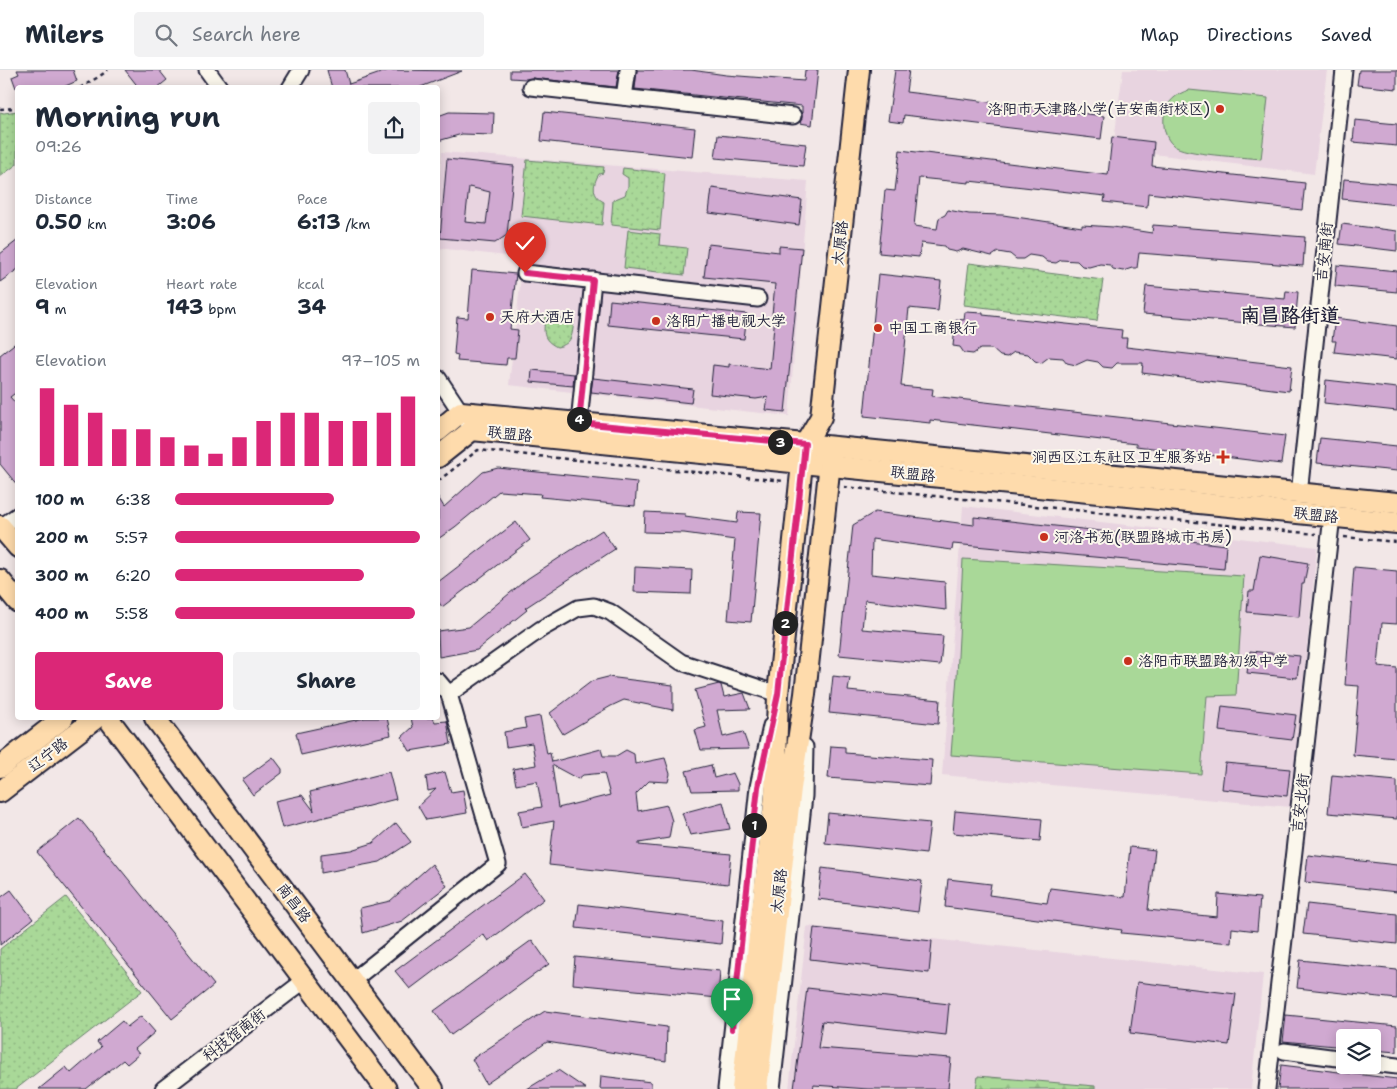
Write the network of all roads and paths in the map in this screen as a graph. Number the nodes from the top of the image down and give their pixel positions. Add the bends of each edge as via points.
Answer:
1 (108, 70) edge
2 (207, 70) edge
3 (301, 70) edge
4 (628, 70) edge
5 (859, 70) edge
6 (1344, 70) edge
7 (85, 85) edge
8 (218, 85) edge
9 (292, 85) edge
10 (531, 87) dead end
11 (624, 97) junction
12 (15, 108) edge
13 (0, 110) edge
14 (793, 116) dead end
15 (525, 273) dead end
16 (593, 280) junction
17 (758, 299) dead end
18 (440, 381) edge
19 (461, 412) junction
20 (821, 417) junction
21 (579, 423) junction
22 (440, 429) edge
23 (472, 430) junction
24 (440, 455) edge
25 (803, 464) junction
26 (830, 466) junction
27 (440, 479) edge
28 (1300, 494) junction
29 (1397, 503) edge
30 (15, 517) edge
31 (1397, 523) edge
32 (1, 526) edge
33 (1331, 526) junction
34 (1397, 542) edge
35 (15, 543) edge
36 (0, 580) edge
37 (15, 598) edge
38 (440, 683) edge
39 (449, 694) junction
40 (778, 694) junction
41 (805, 694) junction
42 (60, 720) edge
43 (93, 720) edge
44 (110, 720) edge
45 (156, 720) edge
46 (0, 767) edge
47 (0, 792) edge
48 (305, 980) junction
49 (352, 981) junction
50 (1284, 1051) dead end
51 (1336, 1058) edge
52 (1381, 1064) edge
53 (1397, 1066) edge
54 (163, 1089) edge
55 (386, 1089) edge
56 (432, 1089) edge
57 (726, 1089) edge
58 (742, 1089) edge
59 (757, 1089) edge
60 (772, 1089) edge
61 (1267, 1089) edge

1 - 7 path
2 - 8 street
3 - 9 street
4 - 11 street
5 - 20 main road, 太原路
6 - 28 street, 吉安南街
10 - 11 street
11 - 14 street
12 - 13 path
15 - 16 street
16 - 17 street
16 - 21 street
18 - 19 street
19 - 21 main road, 联盟路
19 - 22 main road
19 - 23 street
20 - 25 main road, 太原路
20 - 26 main road, 太原路
21 - 25 main road, 联盟路
23 - 24 main road, 联盟路
23 - 25 main road, 联盟路
25 - 26 main road, 联盟路
25 - 27 path via 478,450
25 - 40 main road, 太原路
26 - 28 main road, 联盟路
26 - 33 main road, 联盟路
26 - 33 path
26 - 41 main road, 太原路
28 - 29 main road, 联盟路
30 - 32 street
31 - 33 main road, 联盟路
32 - 35 main road
33 - 34 path
33 - 61 street, 吉安北街
36 - 37 main road
38 - 39 street
39 - 40 street via 541,629 578,608 594,606 610,612 681,662
39 - 49 street via 498,864
40 - 57 street, 太原路 via 758,787
40 - 58 main road, 太原路 via 776,795
41 - 59 main road, 太原路 via 791,788
41 - 60 street, 太原路 via 804,796
42 - 46 main road, 辽宁路
43 - 47 main road, 辽宁路
44 - 48 main road
45 - 49 main road, 南昌路
48 - 54 street, 科技馆南街
48 - 55 main road
49 - 56 main road, 南昌路
50 - 51 street
52 - 53 street

